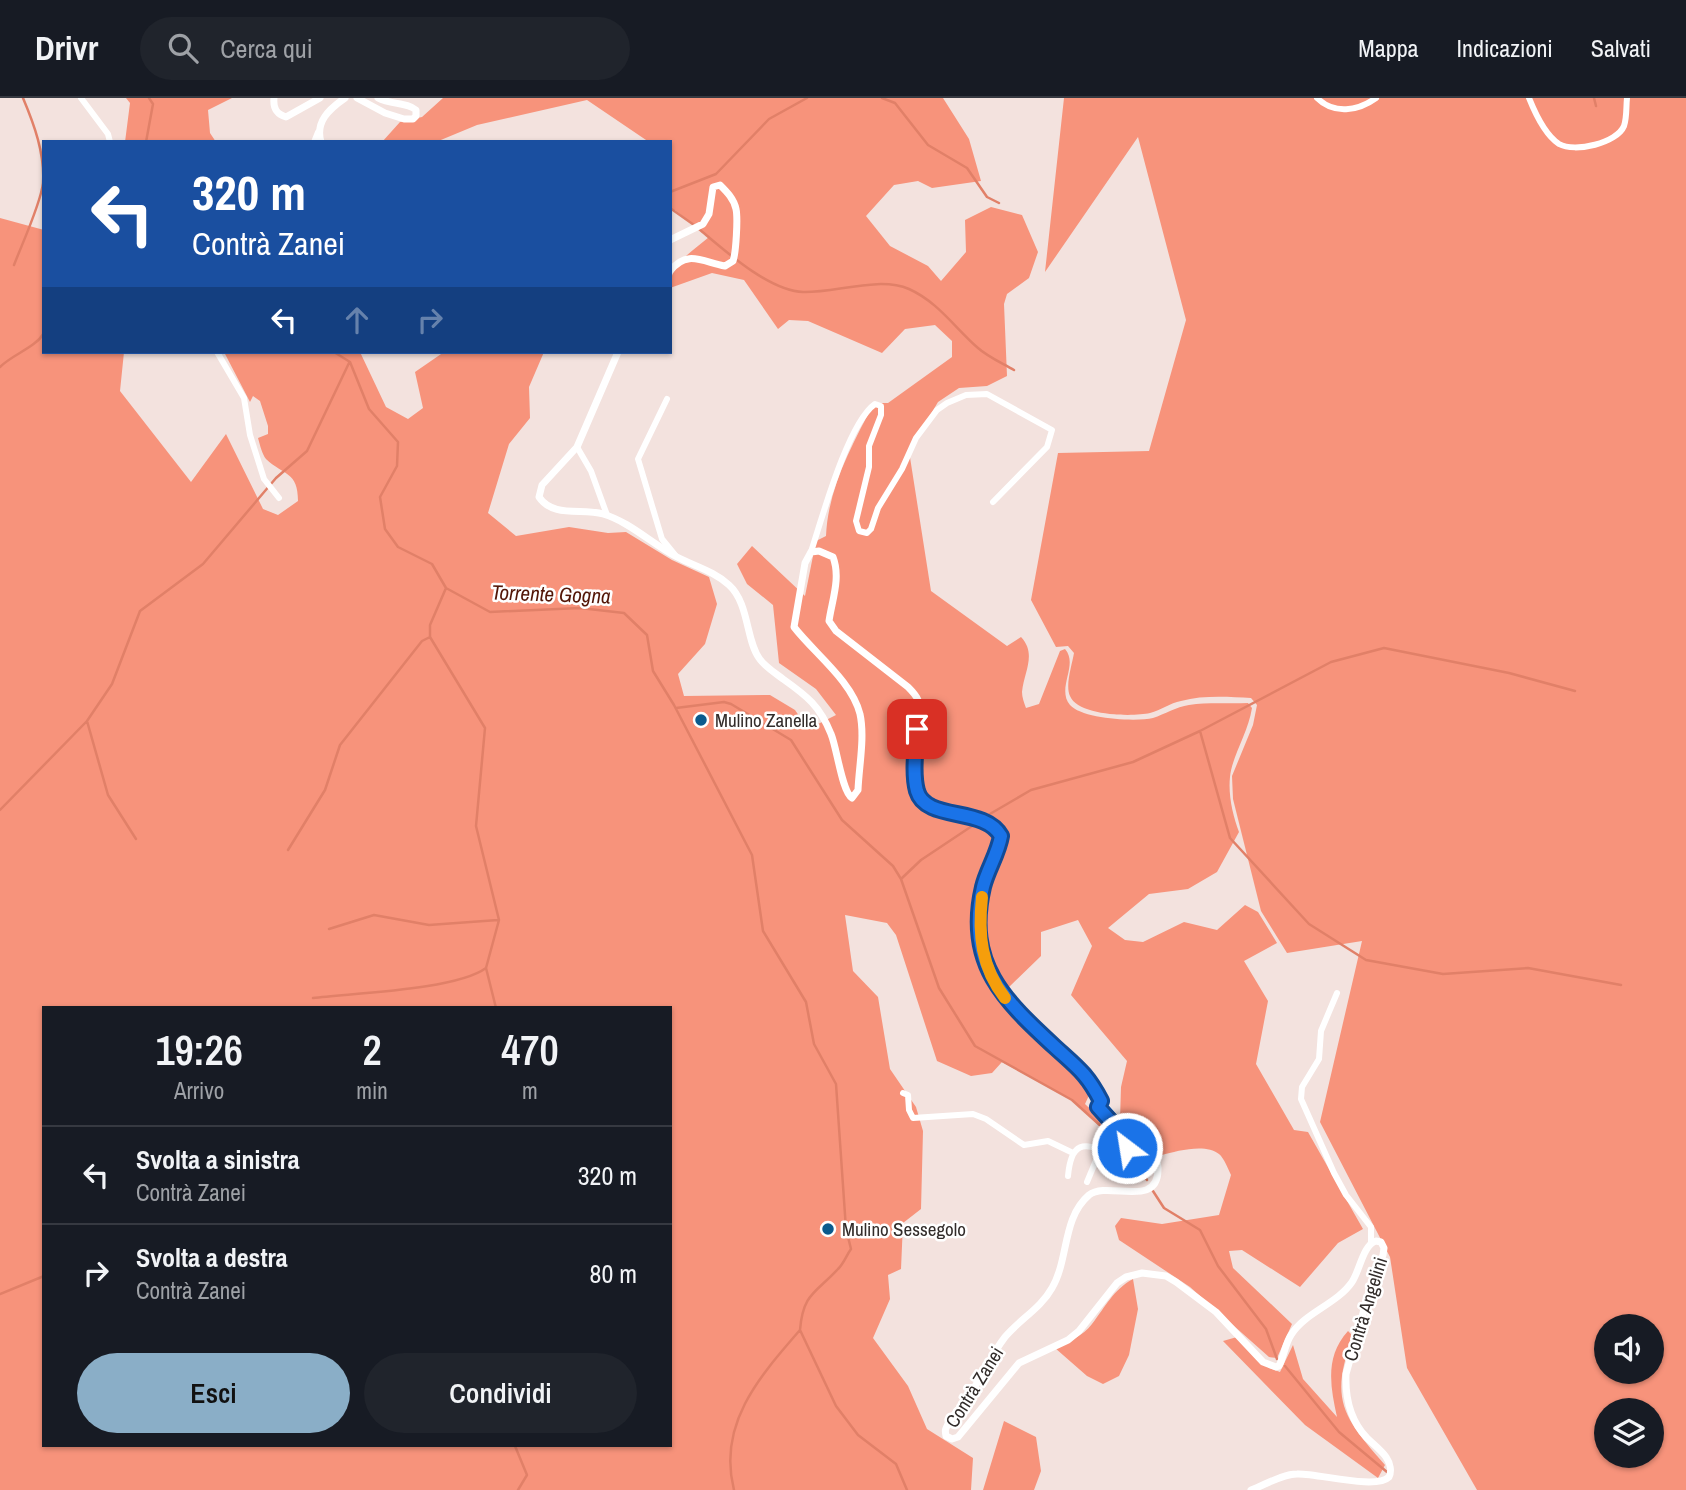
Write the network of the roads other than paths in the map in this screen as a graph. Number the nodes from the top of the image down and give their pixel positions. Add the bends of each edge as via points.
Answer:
1 (81, 98) edge
2 (274, 98) edge
3 (320, 98) edge
4 (345, 98) edge
5 (357, 98) edge
6 (378, 98) edge
7 (1317, 98) edge
8 (1376, 98) edge
9 (1529, 98) edge
10 (1627, 98) edge
11 (318, 132) junction
12 (110, 140) edge
13 (315, 140) edge
14 (320, 140) edge
15 (672, 239) edge
16 (672, 268) edge
17 (218, 354) edge
18 (617, 354) edge
19 (667, 399) dead end
20 (577, 447) junction
21 (279, 498) dead end
22 (993, 502) dead end
23 (607, 515) junction
24 (811, 552) junction
25 (676, 557) junction
26 (1337, 993) dead end
27 (903, 1093) dead end
28 (1101, 1101) junction
29 (1073, 1153) junction
30 (1123, 1155) junction
31 (1068, 1176) dead end
32 (1087, 1182) dead end
33 (1371, 1242) junction
34 (1251, 1490) edge

1 - 12 street
2 - 3 street via 276,111 286,117
4 - 11 street via 327,113
5 - 6 street via 396,117 416,116 412,106
7 - 8 street via 1333,108 1350,109
9 - 10 street via 1550,136 1571,147 1603,142 1619,134
11 - 13 street
11 - 14 street
15 - 16 street via 703,224 709,214 711,190 720,185 730,195 736,209 735,257 725,266 690,258
17 - 21 street via 244,398 250,435 269,487
18 - 20 street
19 - 25 street via 638,458 662,539
20 - 23 street
20 - 23 street via 542,485 539,497 544,504 565,511
22 - 24 street via 1047,447 1052,430 993,396 966,395 947,403 928,420 878,508 871,529 859,531 856,521 869,467 870,439 881,412 876,403 846,451
23 - 25 street
24 - 25 street via 794,627 856,701 860,716 858,790 852,798 844,786 838,750 823,715 759,659 731,586
24 - 28 street, Contrà Zanei via 833,558 836,566 829,621 835,631 917,696 917,792 924,802 982,820 1001,836 983,887 982,956 1003,995 1084,1071
26 - 33 street via 1321,1031 1319,1059 1302,1087 1301,1099 1340,1184 1371,1227
27 - 29 street via 908,1095 913,1118 973,1114 1024,1145 1045,1141
28 - 30 street, Contrà Zanei via 1098,1107 1127,1141
28 - 33 street, Contrà Zanei via 1154,1155 1156,1179 1142,1192 1102,1189 1079,1207 1052,1288 996,1349 947,1425 948,1438 958,1437 1019,1363 1068,1340 1117,1283 1142,1273 1177,1282 1216,1312 1263,1362 1279,1366 1291,1335 1347,1289
29 - 30 street via 1095,1146
29 - 31 street
30 - 32 street via 1120,1161 1097,1158
33 - 34 street, Contrà Angelini via 1381,1242 1383,1255 1345,1387 1354,1422 1386,1457 1390,1476 1374,1487 1296,1474

